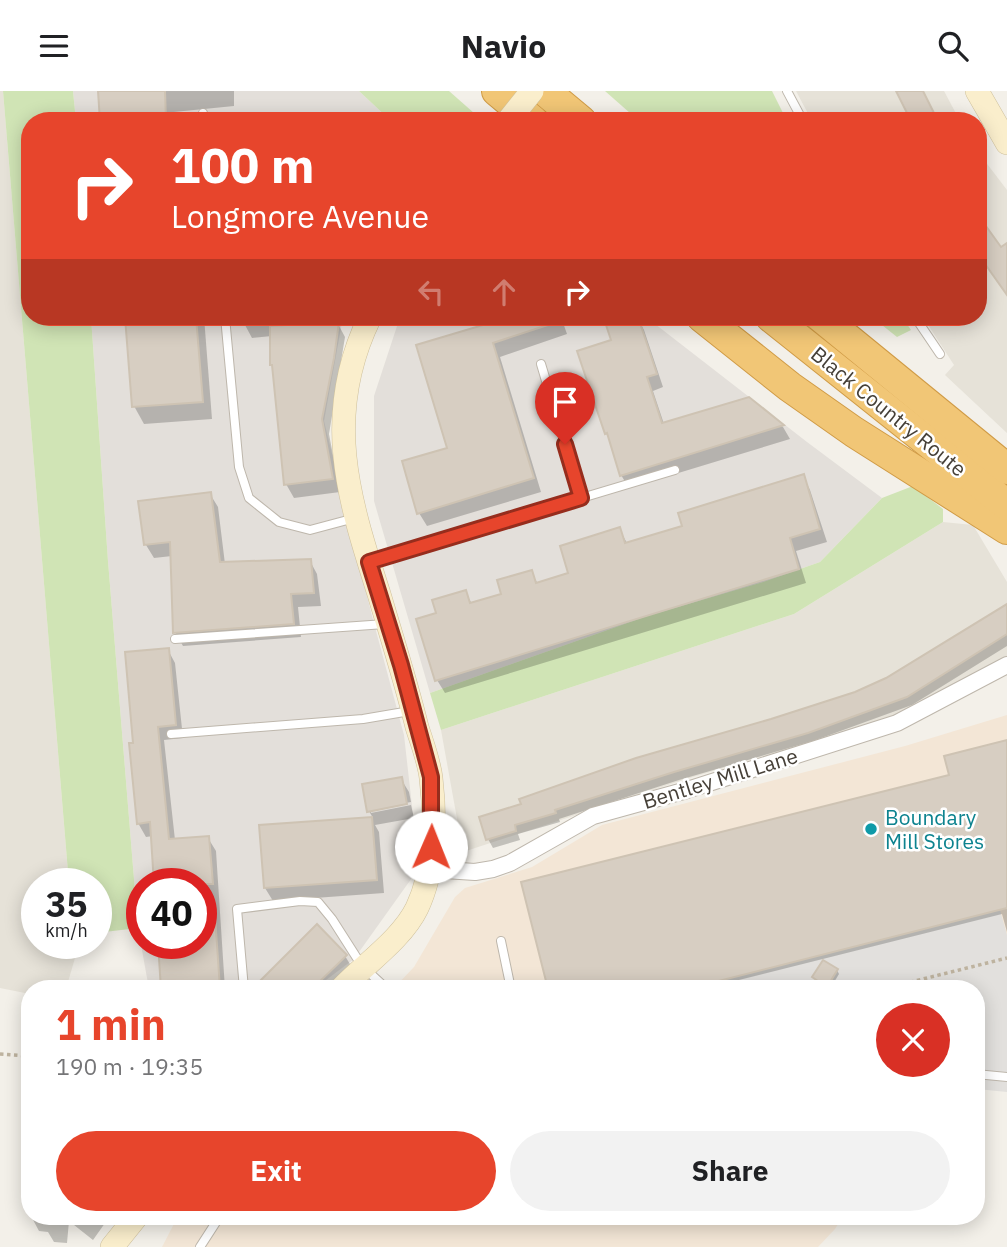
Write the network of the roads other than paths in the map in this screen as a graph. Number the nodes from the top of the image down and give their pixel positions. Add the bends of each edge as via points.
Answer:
1 (497, 91) edge
2 (532, 91) edge
3 (545, 91) edge
4 (787, 91) edge
5 (977, 91) edge
6 (515, 112) edge
7 (522, 112) edge
8 (570, 112) edge
9 (798, 112) edge
10 (1007, 143) edge
11 (225, 326) edge
12 (367, 326) edge
13 (713, 326) edge
14 (782, 326) edge
15 (832, 326) edge
16 (921, 326) edge
17 (940, 354) dead end
18 (541, 364) dead end
19 (1007, 469) edge
20 (674, 470) dead end
21 (581, 498) junction
22 (1007, 505) edge
23 (355, 518) junction
24 (1007, 529) edge
25 (369, 562) junction
26 (388, 624) junction
27 (175, 639) dead end
28 (1007, 665) edge
29 (413, 711) junction
30 (170, 734) dead end
31 (430, 869) junction
32 (501, 941) dead end
33 (362, 966) junction
34 (243, 980) edge
35 (349, 980) edge
36 (377, 980) edge
37 (509, 980) edge
38 (985, 1075) edge
39 (1007, 1077) edge
40 (130, 1225) edge
41 (214, 1225) edge
42 (112, 1247) edge
43 (200, 1247) edge

1 - 7 highway
2 - 6 street, bridge
3 - 8 highway
4 - 9 lane
5 - 10 street
11 - 23 lane via 239,467 249,498 279,522 310,530
12 - 23 street via 352,367 345,410 345,470
13 - 24 highway via 833,417
14 - 22 highway, Black Country Route
15 - 19 highway, Black Country Route
16 - 17 lane
18 - 21 lane
20 - 21 lane
21 - 25 lane
23 - 25 street
25 - 26 street
26 - 27 lane
26 - 29 street
28 - 31 street, Bentley Mill Lane via 897,723 593,816 510,863 475,872
29 - 30 lane
29 - 31 street via 431,777
31 - 33 street via 416,910 404,928
32 - 37 lane
33 - 34 lane via 318,902 300,901 237,909
33 - 35 street
33 - 36 lane
38 - 39 lane
40 - 42 street
41 - 43 lane

